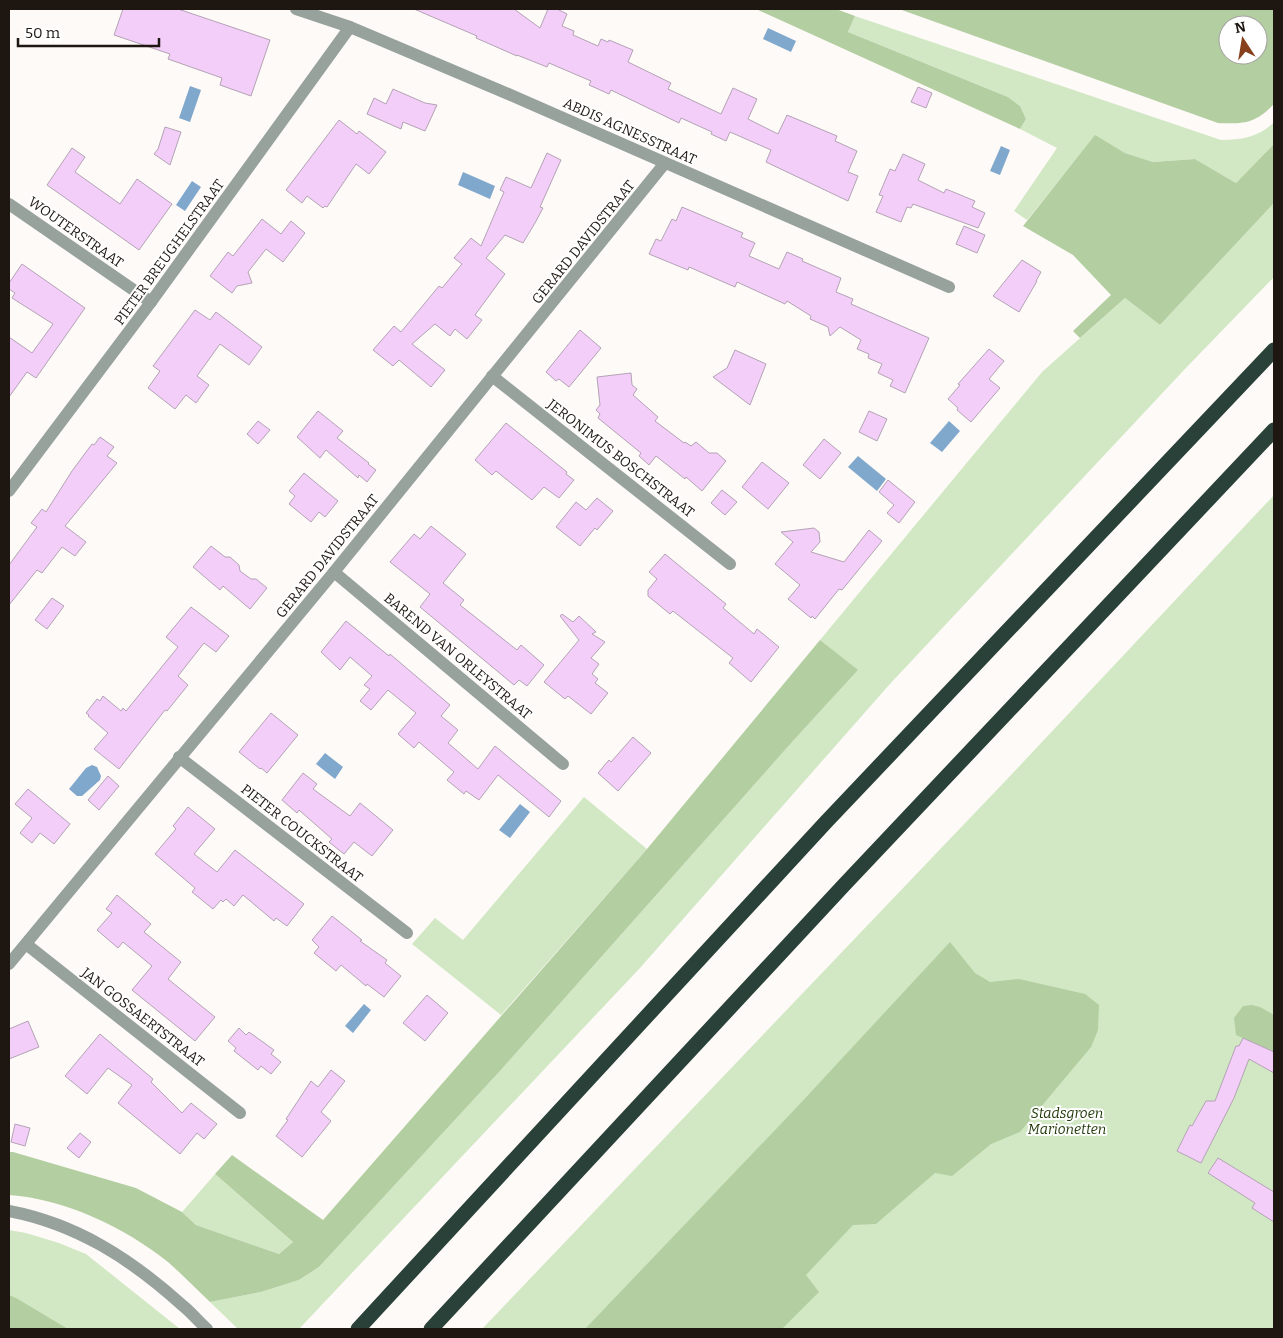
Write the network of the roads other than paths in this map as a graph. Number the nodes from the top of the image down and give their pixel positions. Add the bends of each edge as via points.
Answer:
1 (296, 9) edge
2 (350, 27) junction
3 (666, 164) junction
4 (9, 204) edge
5 (949, 287) dead end
6 (151, 302) junction
7 (1274, 350) edge
8 (492, 376) junction
9 (1274, 430) edge
10 (9, 491) edge
11 (730, 564) dead end
12 (334, 572) junction
13 (179, 757) junction
14 (564, 764) dead end
15 (407, 933) dead end
16 (26, 944) junction
17 (9, 964) edge
18 (240, 1113) dead end
19 (9, 1211) edge
20 (206, 1329) edge
21 (358, 1329) edge
22 (431, 1329) edge

1 - 2 street, ABDIS AGNESSTRAAT
2 - 3 street, ABDIS AGNESSTRAAT
2 - 6 street, PIETER BREUGHELSTRAAT
3 - 5 street, ABDIS AGNESSTRAAT
3 - 8 street, GERARD DAVIDSTRAAT
4 - 6 street, WOUTERSTRAAT
6 - 10 street, PIETER BREUGHELSTRAAT
7 - 21 highway via 826,822
8 - 11 street, JERONIMUS BOSCHSTRAAT
8 - 12 street, GERARD DAVIDSTRAAT
9 - 22 highway
12 - 13 street, GERARD DAVIDSTRAAT
12 - 14 street, BAREND VAN ORLEYSTRAAT
13 - 15 street, PIETER COUCKSTRAAT
13 - 16 street, GERARD DAVIDSTRAAT
16 - 17 street, GERARD DAVIDSTRAAT
16 - 18 street, JAN GOSSAERTSTRAAT
19 - 20 street via 70,1228 112,1250 169,1293

